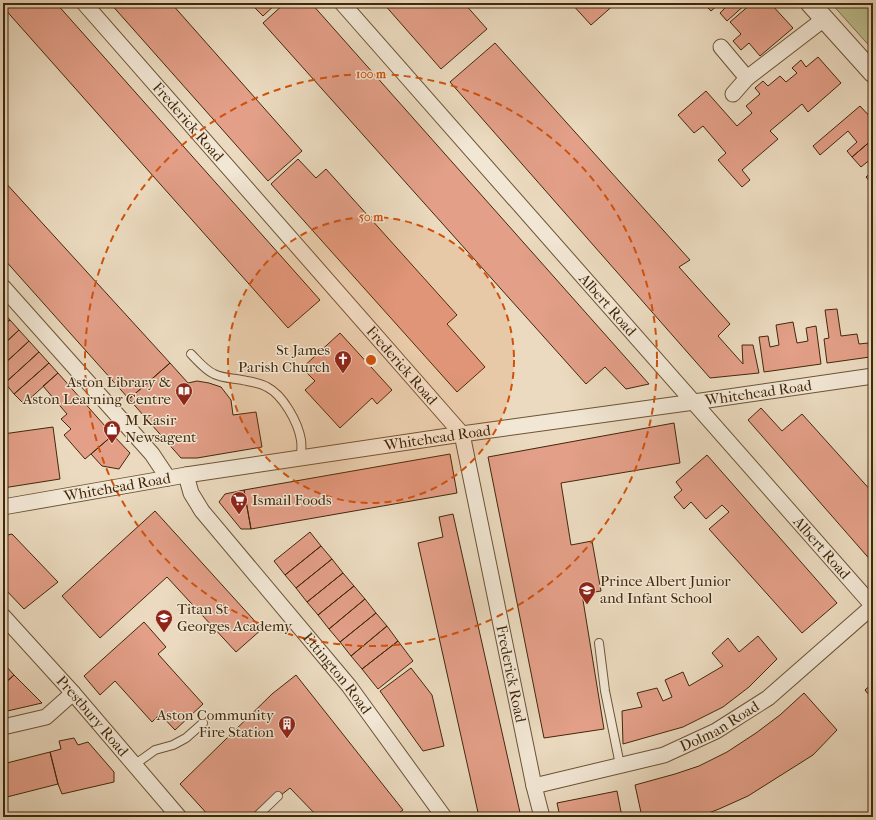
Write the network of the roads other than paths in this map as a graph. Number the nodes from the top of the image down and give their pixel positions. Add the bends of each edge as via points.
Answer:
1 (84, 3) edge
2 (342, 3) edge
3 (810, 3) edge
4 (824, 19) junction
5 (721, 47) dead end
6 (873, 73) edge
7 (747, 78) junction
8 (733, 94) dead end
9 (3, 287) edge
10 (192, 354) dead end
11 (873, 376) edge
12 (694, 402) junction
13 (462, 434) junction
14 (301, 458) junction
15 (186, 475) junction
16 (168, 478) junction
17 (3, 507) edge
18 (873, 606) edge
19 (3, 616) edge
20 (599, 643) dead end
21 (74, 693) junction
22 (203, 723) dead end
23 (3, 727) edge
24 (134, 765) junction
25 (620, 765) junction
26 (534, 786) junction
27 (278, 796) dead end
28 (179, 817) edge
29 (256, 817) edge
30 (444, 817) edge
31 (542, 817) edge

1 - 13 street, Frederick Road
2 - 12 street, Albert Road
3 - 4 street
4 - 6 street
4 - 7 street
5 - 7 street
7 - 8 street
9 - 16 street via 152,454
10 - 14 lane via 205,369 215,375 267,387 278,395 286,404 296,424 301,440
11 - 12 street, Whitehead Road
12 - 13 street, Whitehead Road
12 - 18 street, Albert Road
13 - 14 street, Whitehead Road
13 - 26 street, Frederick Road
14 - 15 street, Whitehead Road
15 - 16 street, Whitehead Road
15 - 30 street, Ettington Road via 191,493 202,511 349,686
16 - 17 street, Whitehead Road
18 - 25 street, Dolman Road via 768,698 716,731 664,755
19 - 21 street, Prestbury Road
20 - 25 lane via 605,691
21 - 23 street via 46,717
21 - 24 street, Prestbury Road
22 - 24 lane via 186,738 155,750
24 - 28 street, Prestbury Road
25 - 26 street, Dolman Road
26 - 31 street, Frederick Road
27 - 29 lane

